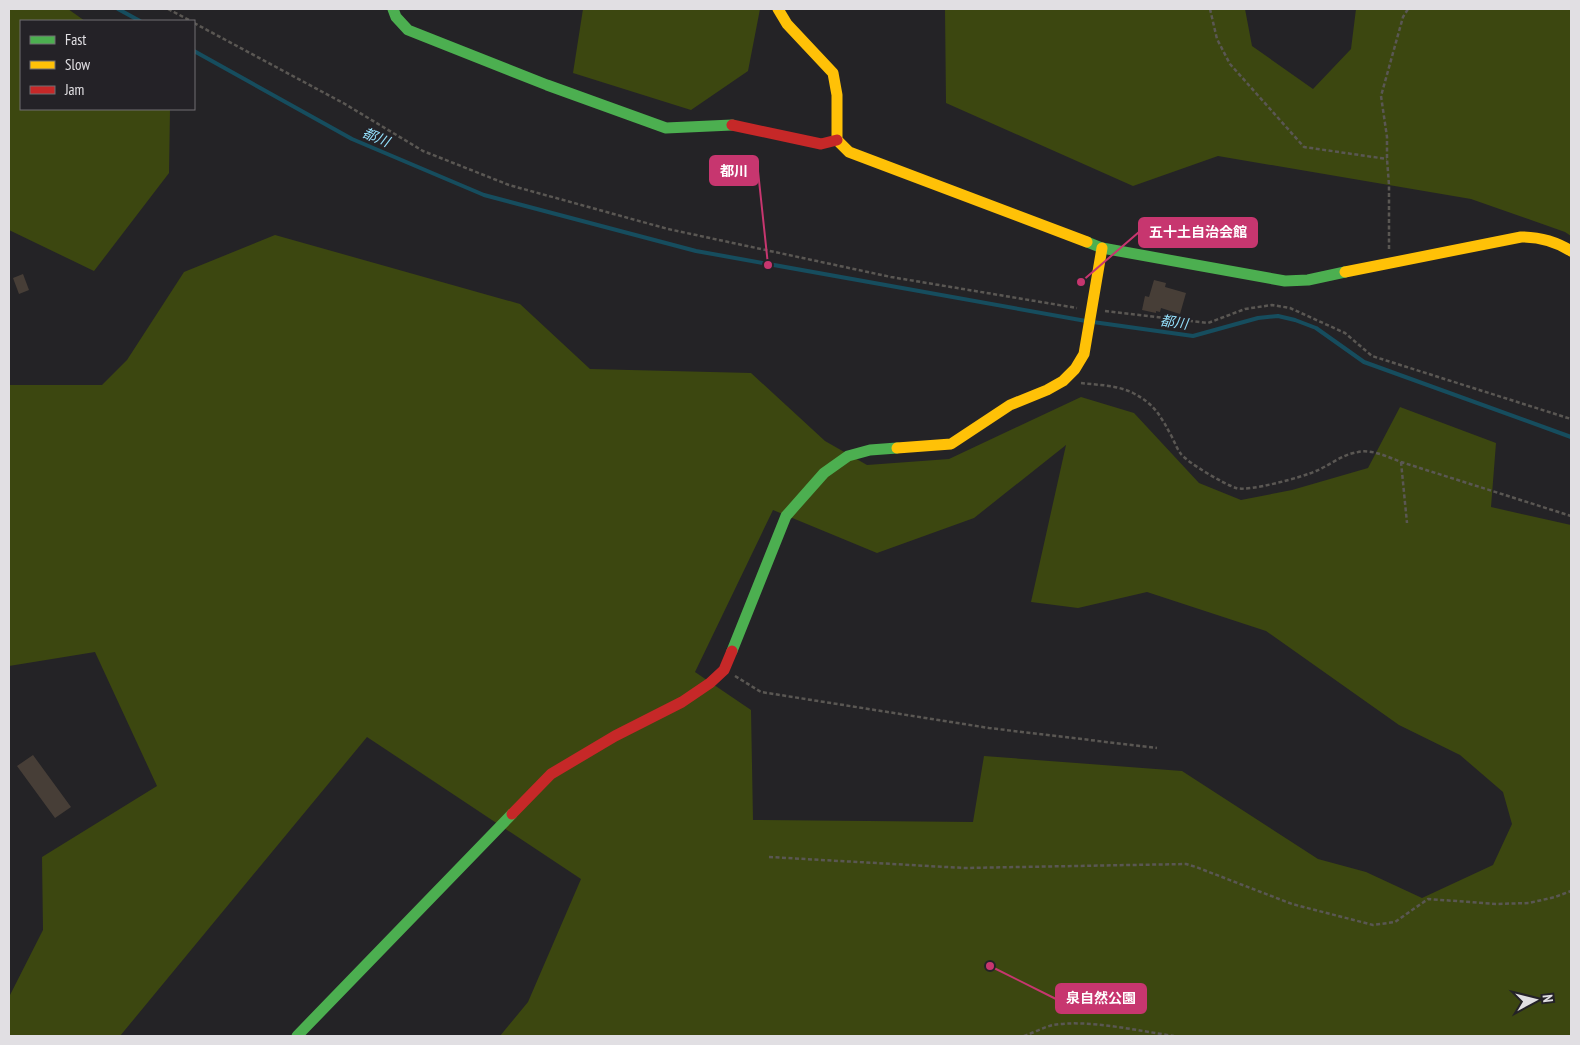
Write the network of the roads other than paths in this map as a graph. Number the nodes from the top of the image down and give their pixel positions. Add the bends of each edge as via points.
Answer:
1 (393, 9) edge
2 (778, 9) edge
3 (837, 140) junction
4 (1102, 248) junction
5 (1571, 251) edge
6 (298, 1036) edge

1 - 3 street via 408,30 666,128 732,125 821,144
2 - 3 street via 787,24 833,73 837,95
3 - 4 street via 850,152
4 - 5 street via 1285,281 1308,280 1521,237 1553,241
4 - 6 street via 1084,354 1075,369 1062,381 1010,405 951,444 870,450 848,456 824,473 786,516 724,670 682,702 551,774

